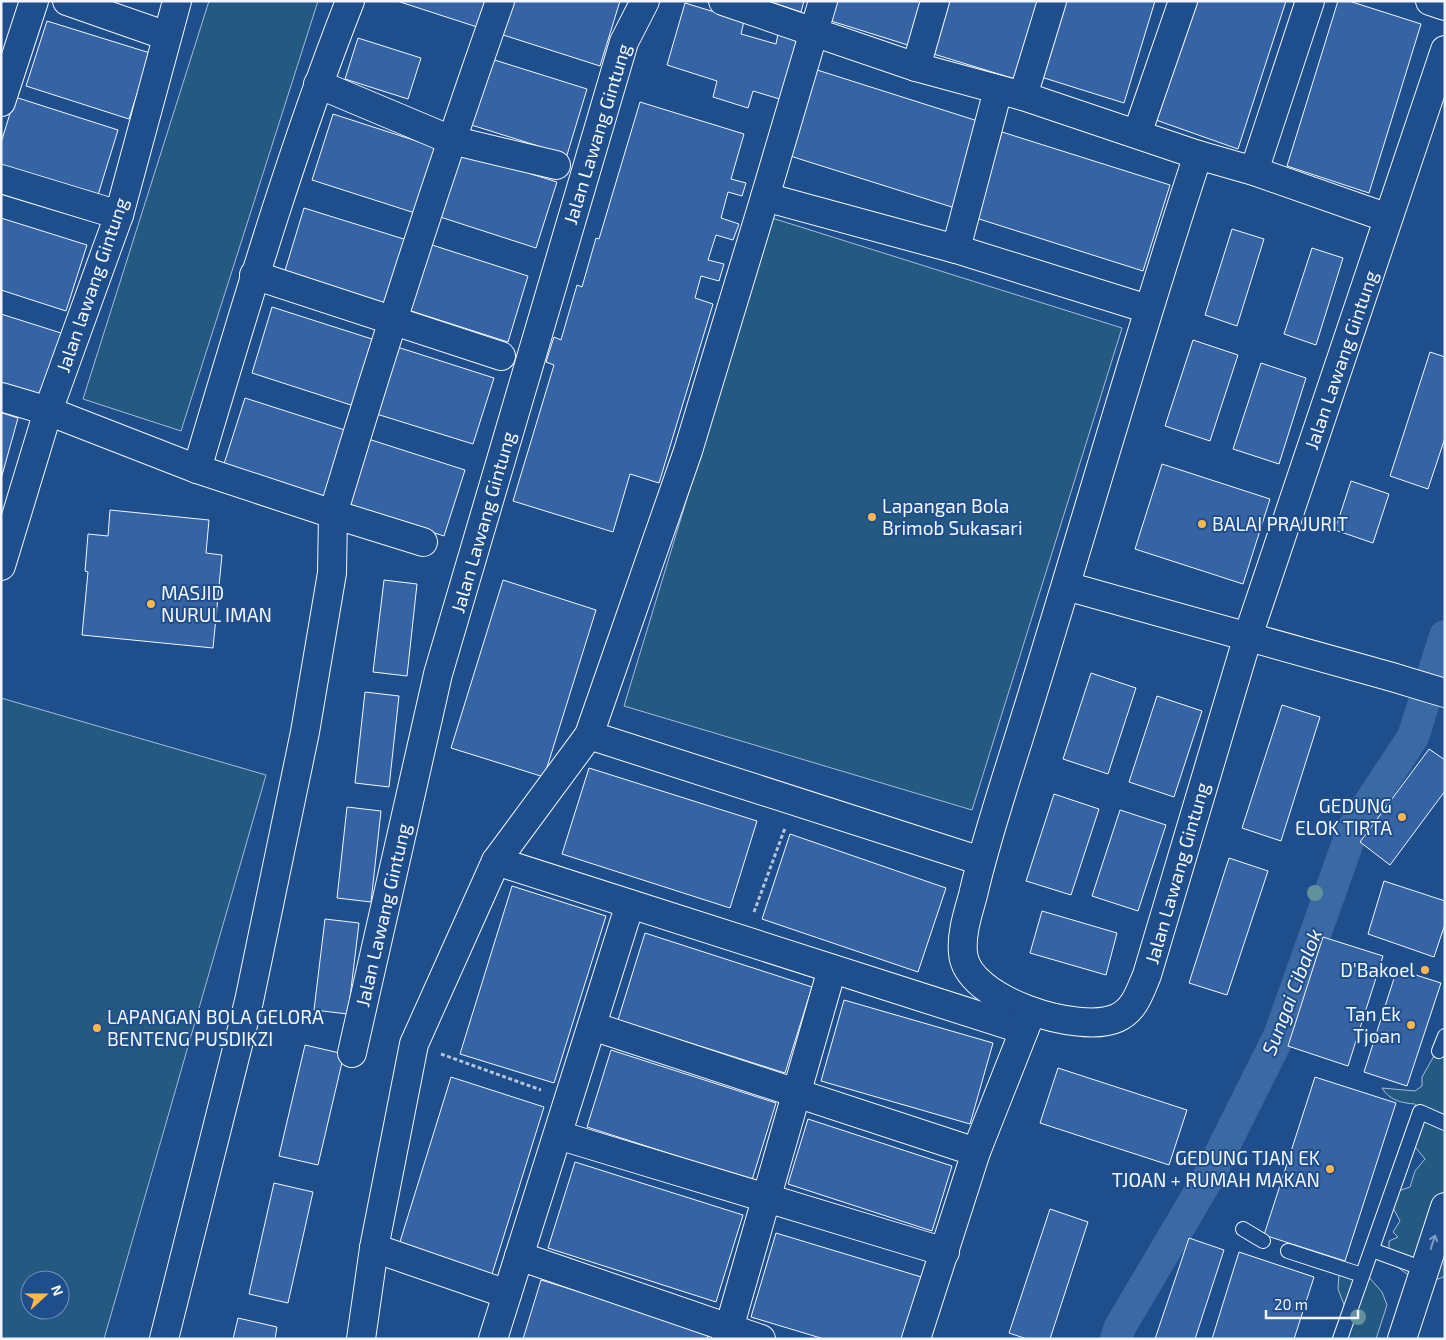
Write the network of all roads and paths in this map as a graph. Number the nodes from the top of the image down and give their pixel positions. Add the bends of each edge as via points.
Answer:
1 (34, 1) edge
2 (67, 1) edge
3 (177, 1) edge
4 (350, 1) edge
5 (500, 1) edge
6 (645, 1) edge
7 (723, 1) edge
8 (823, 1) edge
9 (935, 1) edge
10 (1052, 1) edge
11 (1183, 1) edge
12 (1310, 1) edge
13 (813, 33) junction
14 (167, 36) junction
15 (1445, 50) edge
16 (916, 67) junction
17 (318, 84) junction
18 (1011, 93) junction
19 (1, 102) edge
20 (1137, 134) junction
21 (451, 140) junction
22 (1198, 155) junction
23 (556, 165) dead end
24 (1254, 171) junction
25 (1, 179) edge
26 (765, 197) junction
27 (119, 215) junction
28 (1388, 218) junction
29 (956, 249) junction
30 (254, 275) junction
31 (1148, 309) junction
32 (392, 319) junction
33 (502, 356) dead end
34 (1, 397) edge
35 (48, 410) junction
36 (197, 469) junction
37 (333, 514) junction
38 (423, 542) dead end
39 (1, 566) edge
40 (1066, 586) junction
41 (1248, 636) junction
42 (1445, 693) edge
43 (589, 735) junction
44 (795, 802) junction
45 (496, 861) junction
46 (981, 862) junction
47 (630, 904) junction
48 (744, 940) junction
49 (832, 968) junction
50 (1028, 1021) junction
51 (592, 1026) junction
52 (1445, 1036) edge
53 (414, 1044) junction
54 (1438, 1051) dead end
55 (352, 1053) dead end
56 (796, 1093) junction
57 (569, 1100) junction
58 (1445, 1123) edge
59 (558, 1135) junction
60 (976, 1152) junction
61 (766, 1198) junction
62 (1445, 1208) edge
63 (1243, 1229) dead end
64 (1262, 1241) dead end
65 (374, 1248) junction
66 (1372, 1250) junction
67 (945, 1252) junction
68 (1288, 1252) dead end
69 (519, 1256) junction
70 (1424, 1269) junction
71 (1362, 1275) junction
72 (507, 1294) junction
73 (727, 1333) edge
74 (164, 1339) edge
75 (361, 1339) edge
76 (493, 1339) edge
77 (761, 1339) edge
78 (916, 1339) edge
79 (1340, 1339) edge
80 (1402, 1339) edge

1 - 19 main road
2 - 14 main road
3 - 14 main road, Jalan lawang Gintung
4 - 17 main road
5 - 21 main road
6 - 55 main road, Jalan Lawang Gintung via 624,42 438,674
7 - 13 main road
8 - 13 main road
9 - 16 main road
10 - 18 main road
11 - 20 main road
12 - 24 main road
13 - 16 main road
13 - 26 main road
14 - 27 main road, Jalan lawang Gintung
15 - 28 main road, Jalan Lawang Gintung
16 - 18 main road
17 - 21 main road, Jalan Lawang Gintung
17 - 30 main road
18 - 20 main road
18 - 29 main road
20 - 22 main road
21 - 23 main road, Jalan Lawang Gintung
21 - 32 main road
22 - 24 main road
22 - 31 main road, Jalan Lawang Gintung
24 - 28 main road
25 - 27 main road, Jalan Lawang Gintung
26 - 29 main road
26 - 43 main road via 688,451
27 - 35 main road, Jalan lawang Gintung
28 - 41 main road, Jalan Lawang Gintung
29 - 31 main road
30 - 32 main road
30 - 36 main road
31 - 40 main road, Jalan Lawang Gintung
32 - 33 main road
32 - 37 main road
34 - 35 main road
35 - 36 main road
35 - 39 main road, Jalan lawang Gintung
36 - 37 main road
37 - 38 main road
37 - 74 main road via 332,573 305,732 249,1001
40 - 41 main road
40 - 46 main road, Jalan Lawang Gintung
41 - 42 main road
41 - 50 main road, Jalan Lawang Gintung via 1147,975 1134,1004 1118,1018 1090,1024
43 - 44 main road
43 - 45 main road
44 - 46 main road
44 - 48 path
45 - 47 main road, Jalan Lawang Gintung
45 - 53 main road
46 - 50 main road, Jalan Lawang Gintung via 965,928 963,955 971,975
47 - 48 main road, Jalan Lawang Gintung
47 - 51 main road
48 - 49 main road, Jalan Lawang Gintung
49 - 50 main road, Jalan Lawang Gintung
49 - 56 main road
50 - 60 main road
51 - 56 main road
51 - 57 main road
52 - 54 lane
53 - 57 path
53 - 65 main road
56 - 60 main road
56 - 61 main road
57 - 59 main road
58 - 66 lane via 1420,1112
59 - 61 main road
59 - 69 main road
60 - 67 main road
61 - 67 main road
61 - 73 main road
70 -> 62 main road
63 - 64 lane
65 - 72 main road
65 - 75 main road
66 - 70 lane
66 - 71 lane
67 - 78 main road
68 - 71 lane
69 - 72 main road
69 - 73 main road
70 - 80 main road
71 - 79 lane
72 - 76 main road
73 - 77 main road

